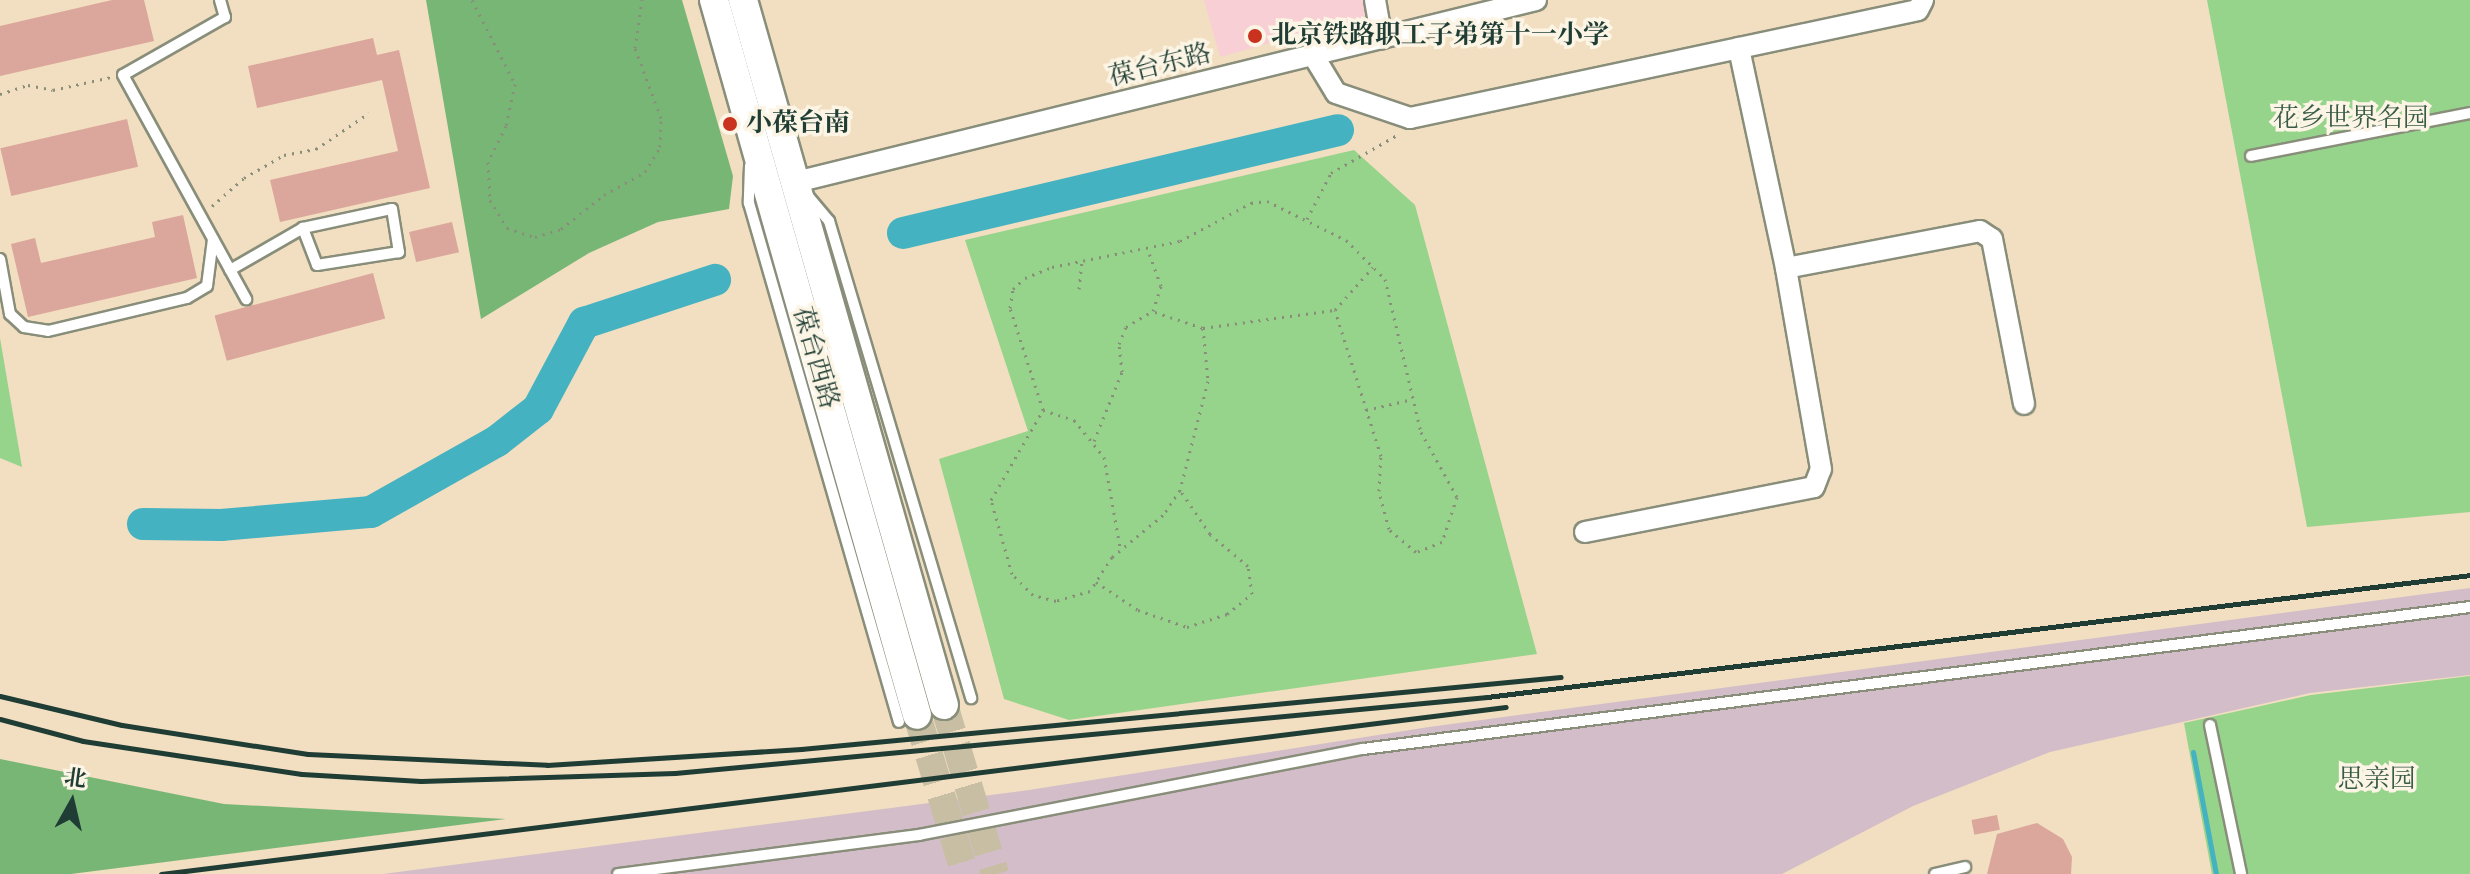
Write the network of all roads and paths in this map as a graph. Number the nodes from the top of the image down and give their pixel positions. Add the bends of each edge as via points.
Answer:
1 (220, 0) edge
2 (472, 0) edge
3 (642, 0) edge
4 (714, 0) edge
5 (743, 0) edge
6 (1375, 0) edge
7 (1536, 0) edge
8 (1923, 0) edge
9 (1382, 38) junction
10 (1739, 48) junction
11 (1313, 55) junction
12 (123, 75) junction
13 (0, 94) edge
14 (369, 113) dead end
15 (2470, 113) edge
16 (1407, 130) dead end
17 (2251, 156) dead end
18 (796, 182) junction
19 (199, 215) junction
20 (1307, 221) junction
21 (303, 228) junction
22 (213, 239) junction
23 (1148, 251) junction
24 (0, 259) edge
25 (1082, 262) junction
26 (1373, 267) junction
27 (1786, 268) junction
28 (230, 270) junction
29 (1079, 289) dead end
30 (246, 299) dead end
31 (1335, 310) junction
32 (1153, 311) junction
33 (1203, 328) junction
34 (1413, 399) junction
35 (2024, 404) dead end
36 (1043, 410) junction
37 (1366, 410) junction
38 (1094, 441) junction
39 (1180, 490) junction
40 (1585, 532) dead end
41 (1120, 547) junction
42 (1096, 582) junction
43 (2470, 607) edge
44 (971, 698) dead end
45 (944, 705) tunnel mouth
46 (908, 719) tunnel mouth
47 (2210, 725) dead end
48 (1965, 867) dead end
49 (618, 874) edge
50 (1935, 874) edge
51 (2241, 874) edge

1 - 12 lane via 225,17
2 - 3 path via 515,84 506,126 488,162 490,200 507,228 535,237 561,229 645,172 660,147 661,118 635,48
4 - 46 street, 葆台西路
5 - 18 street, 葆台西路
6 - 9 street
7 - 9 street, 葆台东路
8 - 10 street via 1918,10
9 - 11 street, 葆台东路
10 - 11 street via 1410,118 1336,93
10 - 27 street
11 - 18 street, 葆台东路
12 - 13 path via 53,90 28,85
12 - 19 lane
14 - 19 path via 316,149 284,155 244,178 237,189
15 - 17 lane
16 - 20 path via 1331,173
18 - 44 lane via 829,221
18 - 45 street, 葆台西路
19 - 22 lane
20 - 23 path via 1267,201 1251,203 1180,241
20 - 26 path via 1346,240
21 - 21 lane via 392,209 399,252 317,265
21 - 28 lane
22 - 24 lane via 207,286 187,298 48,331 24,327 10,314
22 - 28 lane
23 - 25 path
23 - 32 path via 1161,286
25 - 29 path
25 - 36 path via 1052,267 1013,289 1010,308
26 - 31 path
26 - 34 path via 1385,279
27 - 35 street via 1980,231 1992,239
27 - 40 street via 1821,469 1814,487
28 - 30 lane
31 - 33 path
31 - 37 path
32 - 33 path
32 - 38 path via 1126,327 1119,344 1122,372
33 - 39 path via 1208,381
34 - 37 path
34 - 37 path via 1421,432 1457,497 1442,542 1416,552 1389,529 1379,491 1381,456
36 - 38 path via 1074,420
36 - 42 path via 991,500 1012,574 1033,595 1056,601 1090,591
38 - 41 path via 1104,457
39 - 41 path via 1163,515
39 - 42 path via 1210,534 1248,566 1252,594 1227,614 1187,627 1138,610
41 - 42 path
43 - 49 lane via 1363,749 919,835
47 - 51 lane
48 - 50 lane

